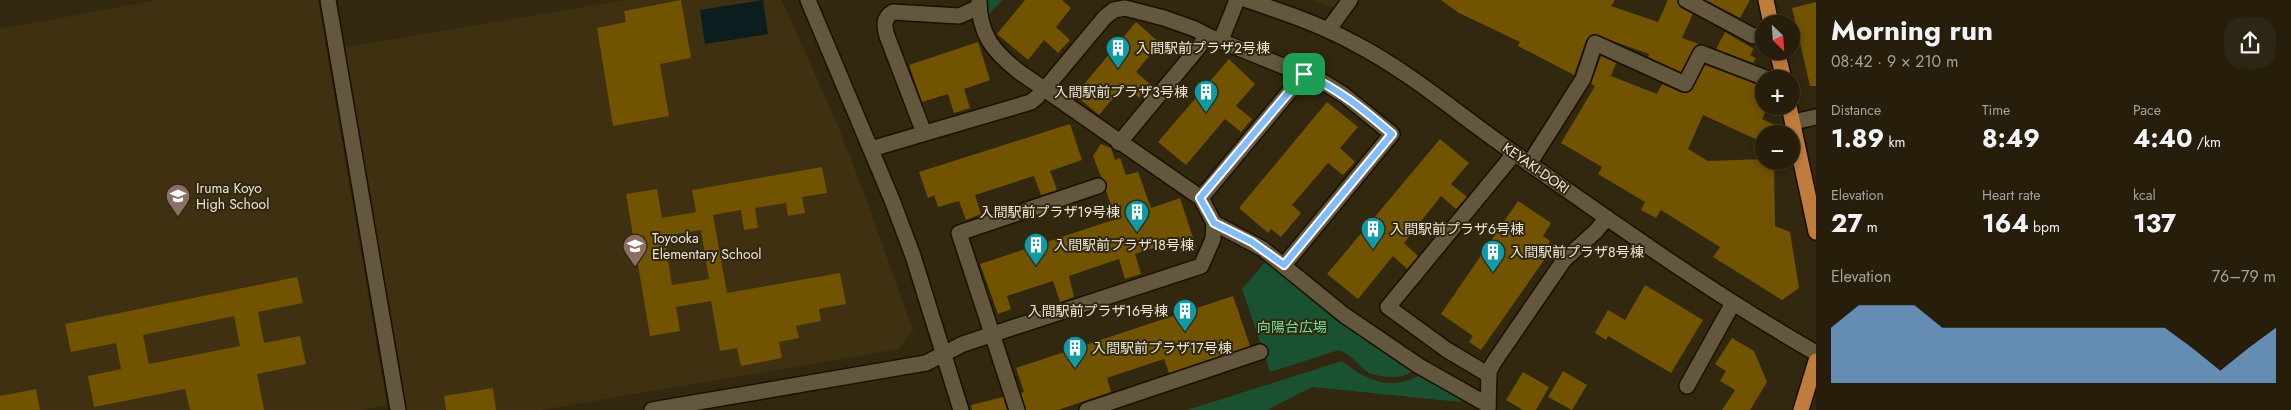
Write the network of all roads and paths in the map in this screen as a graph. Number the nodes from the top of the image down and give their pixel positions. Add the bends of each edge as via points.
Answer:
1 (328, 0) edge
2 (808, 0) edge
3 (1237, 0) edge
4 (1247, 0) edge
5 (1350, 0) edge
6 (1686, 0) edge
7 (1766, 0) edge
8 (979, 4) edge
9 (1769, 15) edge
10 (1328, 30) junction
11 (1755, 36) edge
12 (1215, 38) junction
13 (1304, 74) junction
14 (1755, 74) edge
15 (1041, 94) junction
16 (1792, 115) edge
17 (1816, 117) edge
18 (1793, 122) junction
19 (924, 133) junction
20 (1119, 142) junction
21 (871, 150) junction
22 (1514, 154) junction
23 (1529, 164) junction
24 (1098, 186) dead end
25 (1200, 198) junction
26 (1607, 218) junction
27 (1214, 223) junction
28 (1816, 232) edge
29 (1284, 265) junction
30 (1733, 303) junction
31 (994, 334) junction
32 (945, 352) junction
33 (1260, 352) dead end
34 (1816, 353) edge
35 (1816, 362) edge
36 (1489, 375) junction
37 (1687, 386) dead end
38 (1488, 407) edge
39 (398, 410) edge
40 (652, 410) edge
41 (961, 410) edge
42 (1017, 410) edge
43 (1087, 410) edge
44 (1800, 410) edge

1 - 39 street
2 - 21 street
3 - 12 street
4 - 10 street, KEYAKI-DORI
5 - 10 street
6 - 11 street
7 - 9 main road
8 - 15 street via 981,22 992,48
8 - 19 street via 959,16 893,12 888,15 884,26 887,36
10 - 22 street, KEYAKI-DORI via 1394,66
12 - 13 street
12 - 15 street via 1164,18 1125,8 1114,10
12 - 20 street
13 - 25 street
13 - 29 street via 1344,94 1392,134
14 - 23 street via 1701,53 1685,84 1595,43 1584,79
15 - 19 street via 1031,102
15 - 20 street
16 - 18 main road
17 - 18 street
18 - 28 main road
19 - 21 street
20 - 25 street
21 - 32 street via 913,256
22 - 23 street, KEYAKI-DORI
22 - 36 street via 1388,307 1446,350
23 - 26 street, KEYAKI-DORI
24 - 31 street via 959,233
25 - 27 street
26 - 30 street, KEYAKI-DORI
26 - 36 street via 1564,260 1494,362
27 - 29 street via 1252,242
27 - 31 street via 1213,239 1200,266
29 - 38 street via 1344,315 1419,366
30 - 34 street, KEYAKI-DORI
30 - 37 street
31 - 32 street
31 - 42 street
32 - 40 street via 926,363
32 - 41 street
33 - 43 street
35 - 44 main road
36 - 38 street

